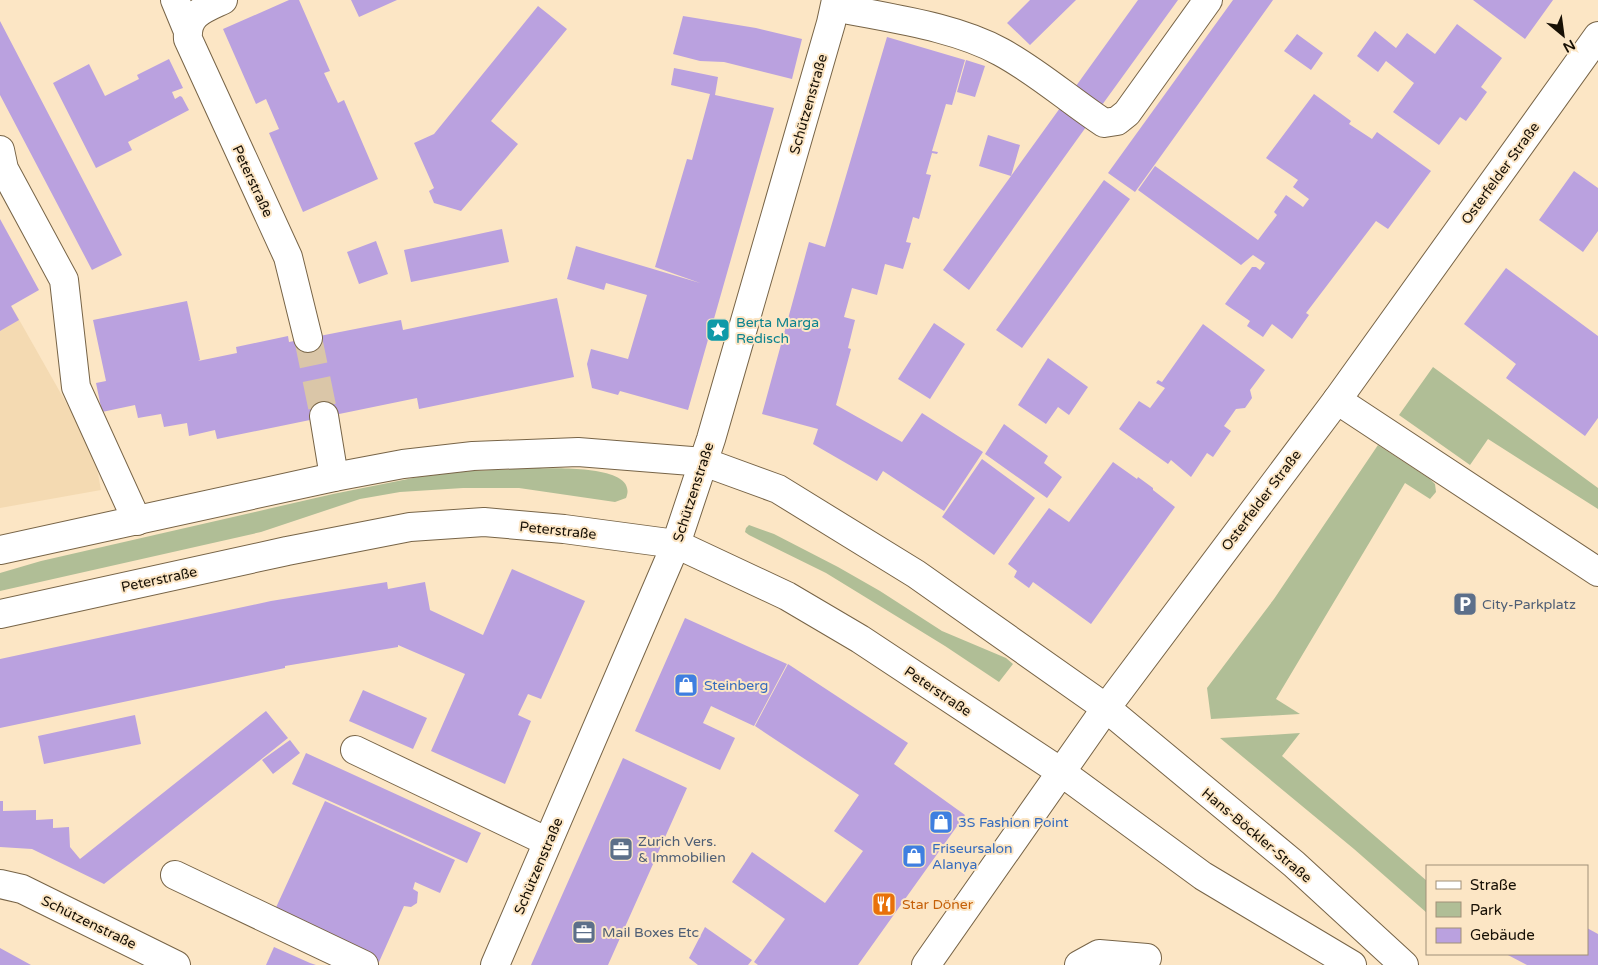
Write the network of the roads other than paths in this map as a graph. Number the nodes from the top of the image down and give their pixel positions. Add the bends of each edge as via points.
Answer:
1 (175, 0) edge
2 (223, 0) edge
3 (1208, 0) edge
4 (835, 4) edge
5 (187, 29) junction
6 (1598, 36) edge
7 (0, 150) edge
8 (308, 338) tunnel mouth
9 (1337, 400) junction
10 (324, 416) tunnel mouth
11 (704, 462) junction
12 (334, 477) junction
13 (137, 521) junction
14 (676, 544) junction
15 (0, 550) edge
16 (1598, 572) edge
17 (0, 614) edge
18 (1106, 708) junction
19 (356, 750) dead end
20 (1061, 772) junction
21 (548, 842) junction
22 (175, 875) dead end
23 (0, 884) edge
24 (1147, 958) dead end
25 (176, 965) edge
26 (364, 965) edge
27 (495, 965) edge
28 (926, 965) edge
29 (1079, 965) edge
30 (1352, 965) edge
31 (1404, 965) edge

1 - 5 main road, Peterstraße
2 - 5 main road via 192,17
3 - 4 main road via 1127,112 1117,121 1104,123 1036,73 982,43 943,30
4 - 11 main road, Schützenstraße
5 - 8 main road, Peterstraße via 188,39 288,257
6 - 9 main road, Osterfelder Straße
7 - 13 main road via 4,169 64,280 76,387
9 - 16 main road
9 - 18 main road, Osterfelder Straße
10 - 12 main road
11 - 12 main road via 578,452 474,456 403,464
11 - 14 main road, Schützenstraße
11 - 18 main road via 778,489 916,574
12 - 13 main road
13 - 15 main road
14 - 17 main road, Peterstraße via 484,522 410,526
14 - 20 main road, Peterstraße via 787,596 852,634
14 - 21 main road, Schützenstraße
18 - 20 main road, Osterfelder Straße
18 - 31 main road, Hans-Böckler-Straße via 1294,864
19 - 21 main road
20 - 28 main road, Osterfelder Straße
20 - 30 main road via 1204,876
21 - 27 main road, Schützenstraße
22 - 26 main road
23 - 25 main road, Schützenstraße via 22,890
24 - 29 main road via 1099,954

